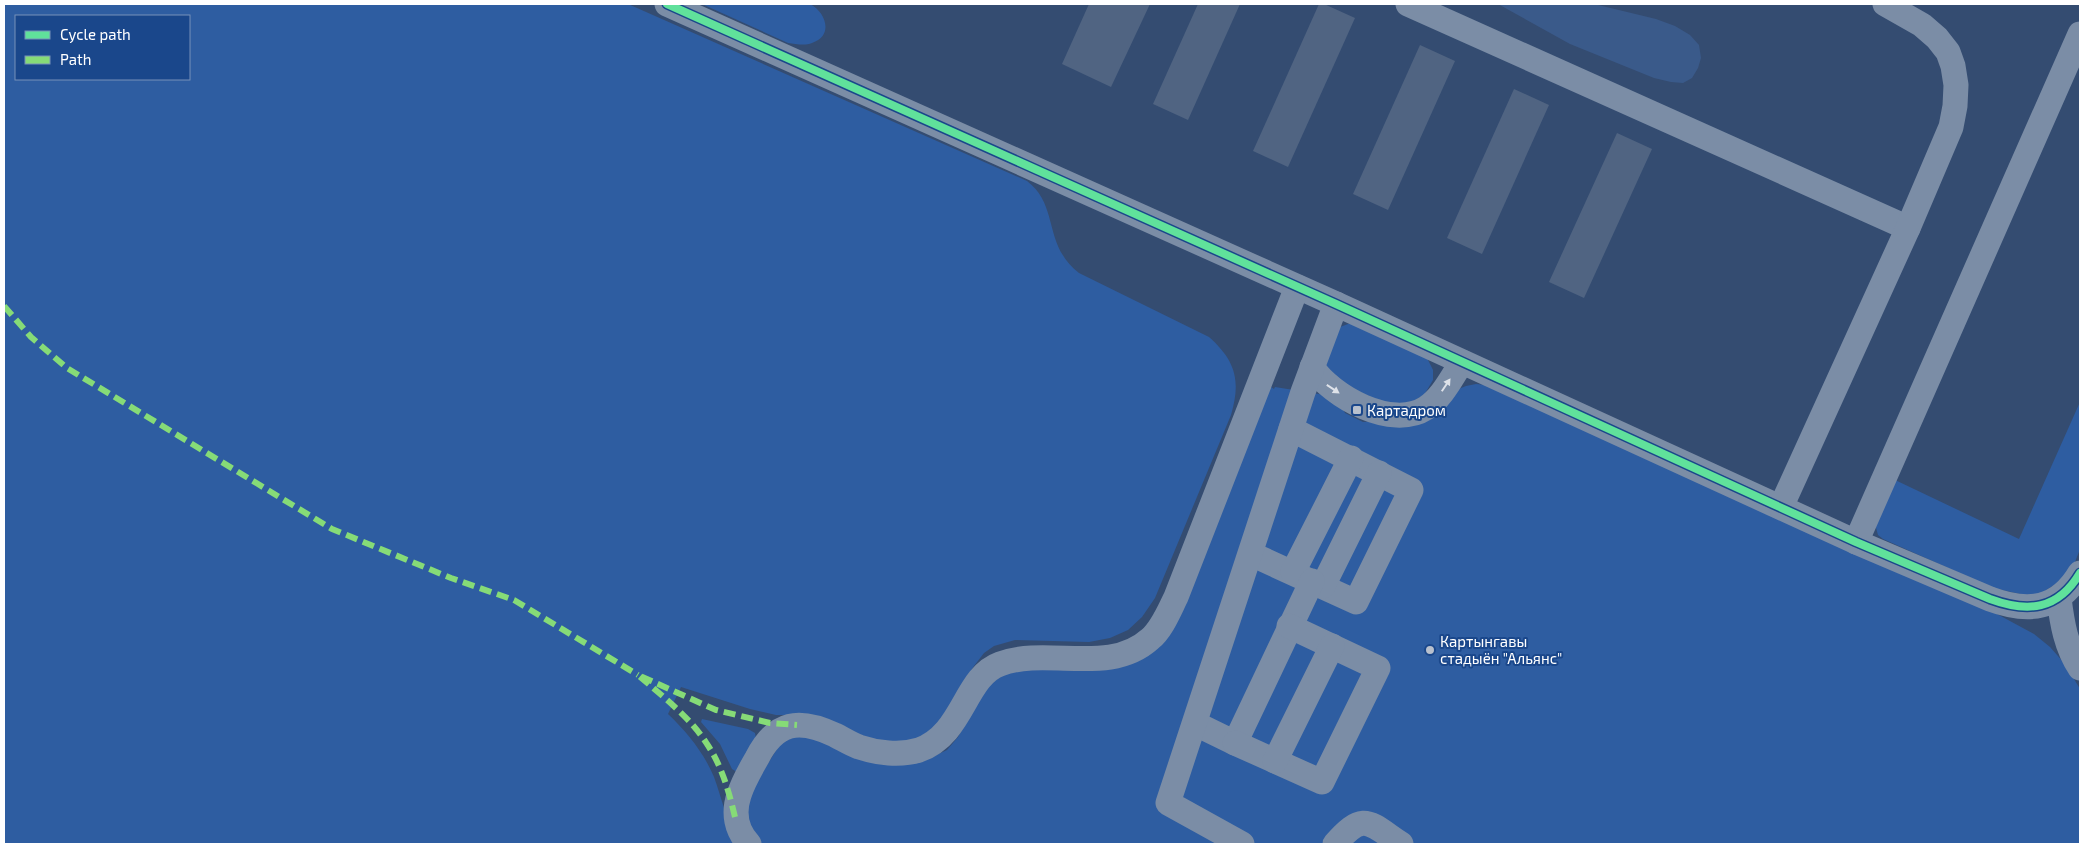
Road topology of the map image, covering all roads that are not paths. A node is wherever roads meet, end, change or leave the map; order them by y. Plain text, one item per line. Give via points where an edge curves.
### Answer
1 (667, 4) edge
2 (1408, 4) edge
3 (1885, 4) edge
4 (2080, 34) edge
5 (1908, 228) junction
6 (1297, 286) junction
7 (1336, 304) junction
8 (1462, 362) junction
9 (1312, 367) junction
10 (1291, 429) junction
11 (1351, 458) junction
12 (1379, 473) junction
13 (1781, 507) junction
14 (1856, 542) junction
15 (1251, 554) junction
16 (2080, 573) edge
17 (1309, 580) junction
18 (2059, 598) junction
19 (1290, 626) junction
20 (1332, 646) junction
21 (2080, 668) edge
22 (1196, 724) junction
23 (1236, 743) junction
24 (1275, 760) junction
25 (749, 844) edge
26 (1242, 844) edge
27 (1335, 844) edge
28 (1400, 844) edge

1 - 6 street
2 - 5 street
3 - 5 street via 1922,25 1937,38 1948,52 1956,85 1951,127
4 - 14 street
5 - 13 street
6 - 7 street
6 - 25 street via 1176,597 1151,639 1132,651 1109,657 1032,657 997,665 975,686 946,734 917,751 899,754 878,752 810,725 780,730 762,747 738,797 736,817
7 - 8 street
7 - 9 street
9 -> 8 street via 1325,383 1345,396 1380,412 1403,416 1427,407 1438,397
8 - 13 street
9 - 10 street
10 - 11 street
10 - 15 street
11 - 12 street
11 - 17 street
12 - 17 street
12 - 17 street via 1411,490 1356,602
13 - 14 street
14 - 18 street via 2006,605 2036,607
15 - 17 street
15 - 22 street
16 - 18 street
17 - 19 street
18 - 21 street via 2068,646
19 - 20 street
19 - 23 street
20 - 24 street
20 - 24 street via 1378,668 1322,782
22 - 23 street
22 - 26 street via 1168,803
23 - 24 street
27 - 28 street via 1353,825 1361,822 1370,824

